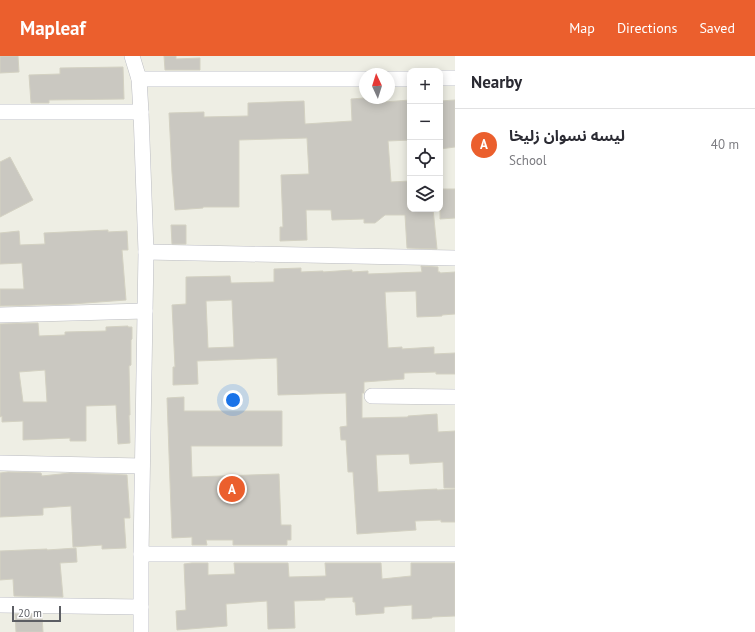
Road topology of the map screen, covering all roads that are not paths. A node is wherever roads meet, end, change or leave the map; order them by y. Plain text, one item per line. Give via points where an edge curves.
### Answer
1 (132, 56) edge
2 (443, 78) edge
3 (455, 78) edge
4 (139, 79) junction
5 (359, 79) edge
6 (395, 79) edge
7 (407, 79) edge
8 (0, 112) edge
9 (141, 112) junction
10 (146, 252) junction
11 (455, 258) edge
12 (145, 311) junction
13 (0, 315) edge
14 (372, 396) dead end
15 (455, 398) edge
16 (0, 463) edge
17 (142, 466) junction
18 (141, 554) junction
19 (455, 554) edge
20 (0, 605) edge
21 (141, 607) junction
22 (141, 632) edge

1 - 4 street
2 - 3 street
4 - 5 street
4 - 9 street
6 - 7 street
8 - 9 street
9 - 10 street
10 - 11 street
10 - 12 street
12 - 13 street
12 - 17 street
14 - 15 street
16 - 17 street
17 - 18 street
18 - 19 street
18 - 21 street
20 - 21 street
21 - 22 street

